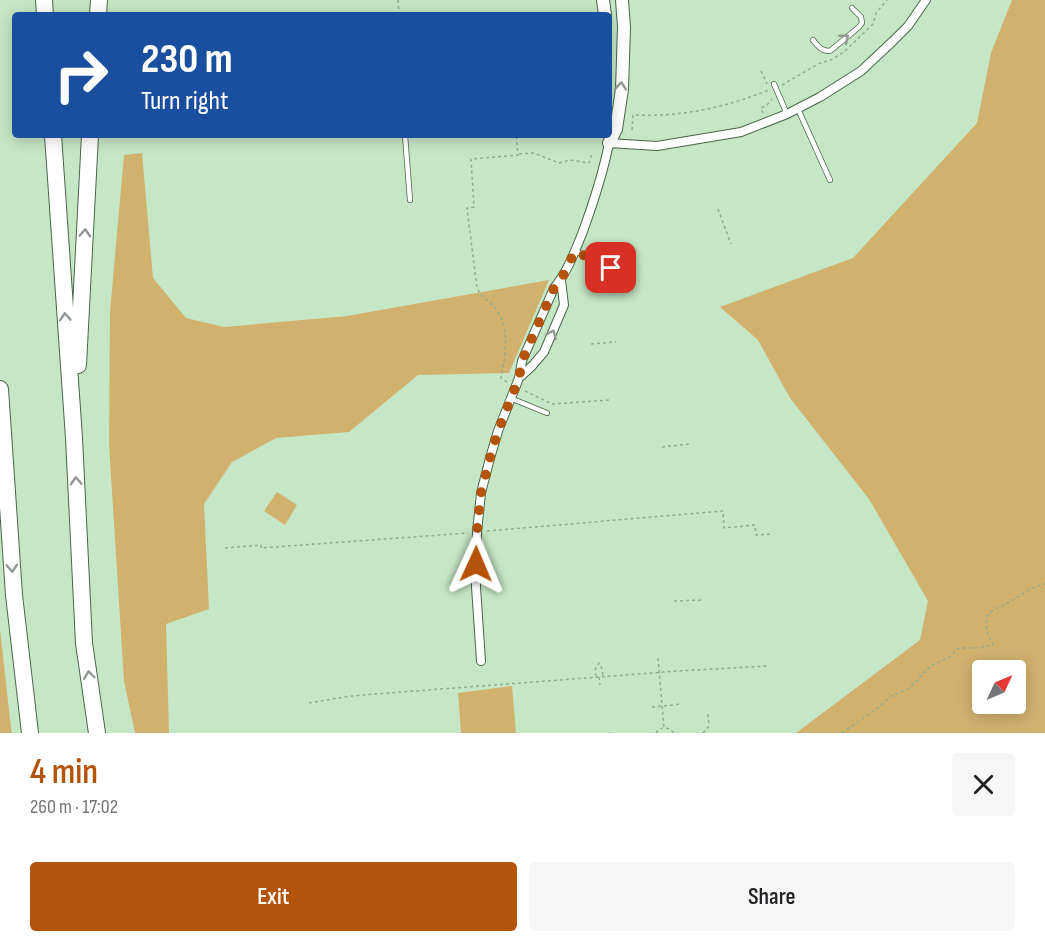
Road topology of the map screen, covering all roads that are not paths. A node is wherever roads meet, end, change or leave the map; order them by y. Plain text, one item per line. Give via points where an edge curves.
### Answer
1 (622, 0) edge
2 (926, 0) edge
3 (852, 8) dead end
4 (813, 40) dead end
5 (773, 87) road end
6 (797, 109) junction
7 (787, 114) junction
8 (612, 134) edge
9 (53, 138) edge
10 (90, 138) edge
11 (405, 138) edge
12 (608, 139) edge
13 (830, 180) dead end
14 (410, 200) dead end
15 (575, 251) junction
16 (611, 268) dead end
17 (561, 280) junction
18 (517, 383) junction
19 (0, 397) edge
20 (510, 398) junction
21 (547, 413) dead end
22 (74, 438) junction
23 (481, 661) dead end
24 (30, 733) edge
25 (97, 733) edge

8 -> 1 street via 622,89
2 - 6 street via 908,26 861,71
4 -> 3 lane via 830,51 852,33 862,23
5 - 7 lane
6 - 7 street
6 - 13 lane
7 - 12 street via 741,132 657,146
22 -> 9 highway
22 -> 10 highway
11 - 14 lane
12 - 15 street via 594,201
15 - 16 lane
15 - 17 street
17 - 18 street via 522,361
18 -> 17 street via 544,352 564,305
18 - 20 street
19 -> 24 highway via 14,595
20 - 21 lane
20 - 23 street via 481,493 476,587
25 -> 22 highway via 84,643

